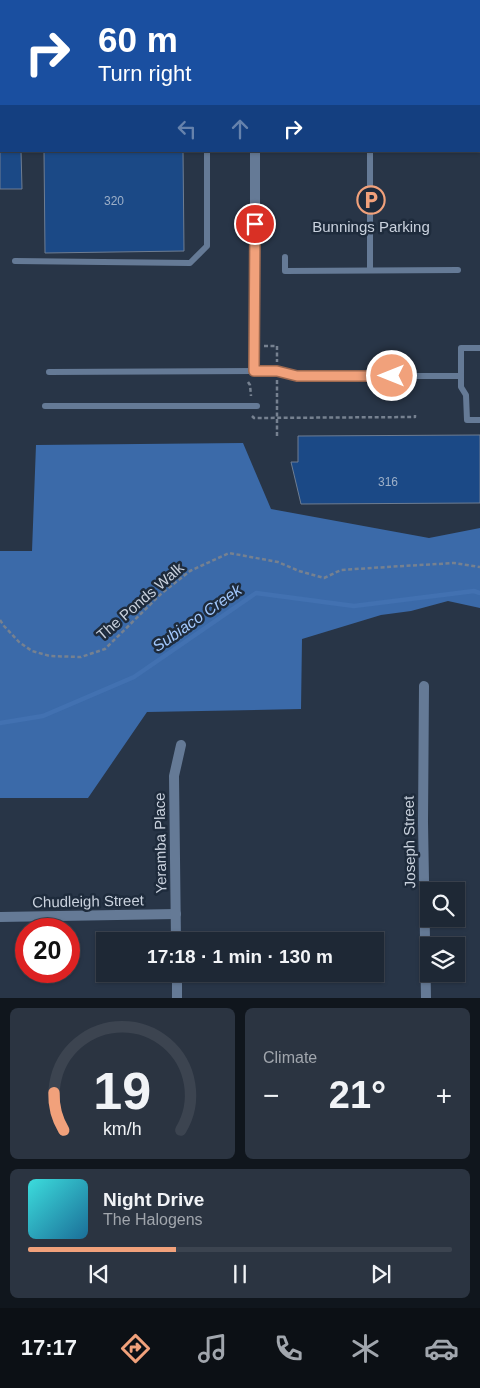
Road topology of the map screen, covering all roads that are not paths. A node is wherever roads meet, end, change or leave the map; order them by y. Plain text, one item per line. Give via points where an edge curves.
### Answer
1 (207, 152) edge
2 (255, 152) edge
3 (370, 152) edge
4 (285, 257) dead end
5 (14, 260) dead end
6 (370, 270) junction
7 (458, 270) dead end
8 (255, 299) joint
9 (480, 348) edge
10 (251, 371) junction
11 (49, 372) dead end
12 (461, 376) junction
13 (46, 406) dead end
14 (254, 406) road end
15 (480, 420) edge
16 (424, 686) dead end
17 (181, 745) dead end
18 (176, 914) junction
19 (0, 917) edge
20 (176, 932) edge
21 (177, 982) edge
22 (177, 998) edge
23 (426, 998) edge

1 - 5 lane via 206,246 190,263
2 - 8 street
3 - 6 lane
4 - 6 lane via 285,271
6 - 7 lane
8 - 10 lane
9 - 12 lane via 461,348
10 - 11 lane
10 - 12 lane via 277,371 297,376
12 - 15 lane via 461,386 466,395 466,420
13 - 14 lane
16 - 23 street, Joseph Street
17 - 18 street, Yeramba Place via 174,776
18 - 19 street, Chudleigh Street
18 - 20 street, Yeramba Place
21 - 22 street

